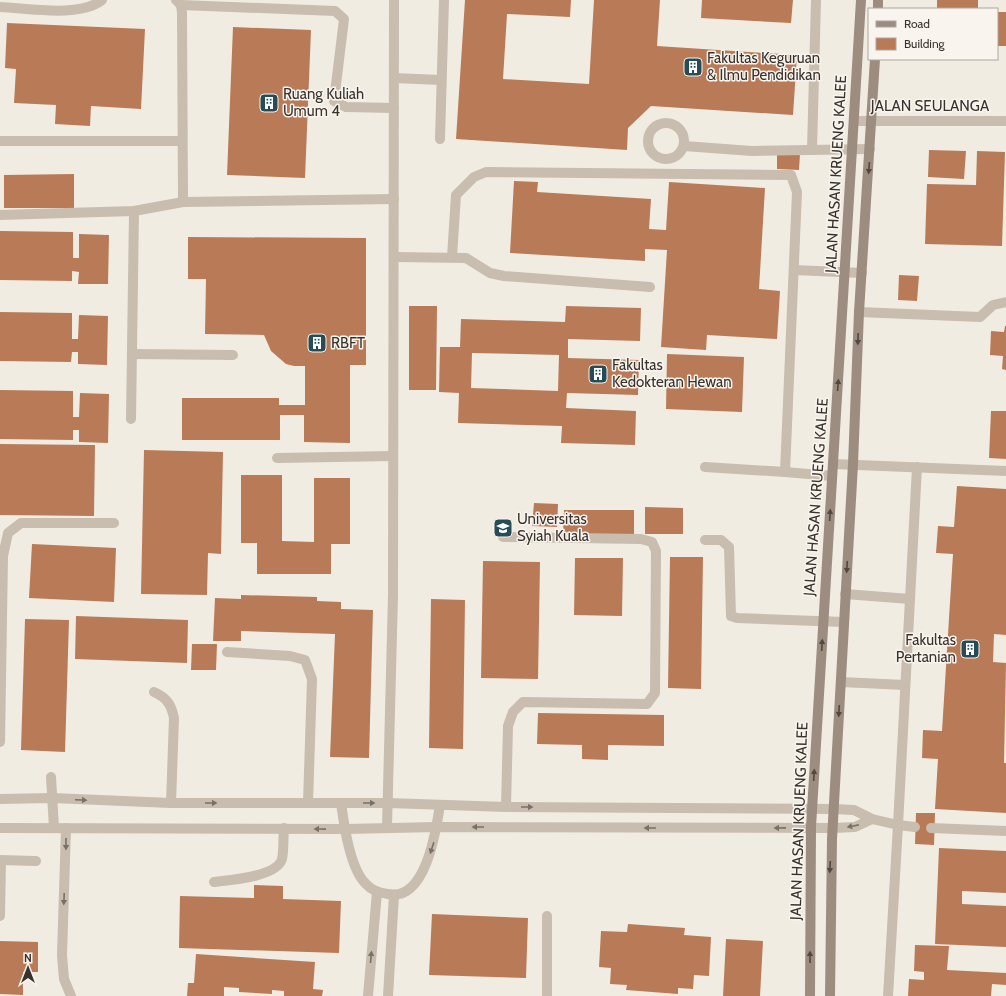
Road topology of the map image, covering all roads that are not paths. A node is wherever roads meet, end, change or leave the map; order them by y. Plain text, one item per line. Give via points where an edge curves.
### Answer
1 (102, 0) edge
2 (394, 0) edge
3 (444, 0) edge
4 (816, 0) edge
5 (861, 0) edge
6 (178, 2) edge
7 (0, 7) edge
8 (874, 60) edge
9 (394, 78) junction
10 (441, 80) junction
11 (394, 108) junction
12 (854, 121) junction
13 (871, 121) junction
14 (1006, 121) edge
15 (440, 139) dead end
16 (0, 141) edge
17 (182, 141) junction
18 (684, 146) dead end
19 (870, 149) junction
20 (812, 150) junction
21 (854, 150) junction
22 (394, 199) junction
23 (183, 202) junction
24 (134, 211) junction
25 (0, 215) edge
26 (394, 257) junction
27 (452, 257) junction
28 (794, 270) junction
29 (846, 272) junction
30 (862, 273) junction
31 (650, 287) dead end
32 (1006, 302) edge
33 (859, 312) junction
34 (133, 354) junction
35 (233, 355) dead end
36 (131, 419) dead end
37 (393, 456) junction
38 (277, 458) dead end
39 (833, 464) junction
40 (853, 464) junction
41 (705, 467) dead end
42 (917, 467) junction
43 (1006, 471) edge
44 (785, 472) junction
45 (832, 476) junction
46 (114, 524) dead end
47 (503, 537) dead end
48 (705, 540) dead end
49 (846, 594) junction
50 (910, 599) junction
51 (824, 620) junction
52 (844, 622) junction
53 (228, 652) dead end
54 (841, 682) junction
55 (905, 685) junction
56 (154, 692) dead end
57 (0, 742) edge
58 (51, 777) dead end
59 (52, 798) junction
60 (0, 799) edge
61 (171, 803) junction
62 (308, 803) junction
63 (341, 803) junction
64 (388, 803) junction
65 (440, 805) junction
66 (506, 807) junction
67 (812, 808) junction
68 (834, 809) junction
69 (872, 819) junction
70 (898, 825) junction
71 (437, 826) junction
72 (915, 827) dead end
73 (0, 828) edge
74 (54, 828) junction
75 (66, 828) junction
76 (284, 828) junction
77 (387, 828) junction
78 (811, 828) junction
79 (833, 828) junction
80 (931, 828) dead end
81 (345, 829) junction
82 (1006, 831) edge
83 (0, 860) edge
84 (36, 861) dead end
85 (214, 882) dead end
86 (377, 892) junction
87 (394, 895) junction
88 (0, 916) edge
89 (547, 916) dead end
90 (71, 996) edge
91 (368, 996) edge
92 (388, 996) edge
93 (547, 996) edge
94 (810, 996) edge
95 (830, 996) edge
96 (888, 996) edge

1 - 7 street via 94,6 70,10
2 - 9 street
3 - 10 street
4 - 20 street
5 - 12 street, JALAN HASAN KRUENG KALEE
6 - 11 street via 335,11 344,19 334,102 346,107
6 - 17 street via 182,13
8 - 13 street, JALAN HASAN KRUENG KALEE
9 - 10 street
9 - 11 street
10 - 15 street
11 - 22 street
12 - 13 street, JALAN SEULANGA
12 - 21 street, JALAN HASAN KRUENG KALEE
13 - 14 street, JALAN SEULANGA
13 - 19 street, JALAN HASAN KRUENG KALEE
16 - 17 street
17 - 23 street
18 - 20 street via 752,151
19 - 21 street
19 -> 30 street, JALAN HASAN KRUENG KALEE
20 - 21 street
21 - 29 street, JALAN HASAN KRUENG KALEE
22 - 23 street
22 - 26 street
23 - 24 street
24 - 25 street
24 - 34 street
26 - 27 street
26 - 37 street
27 - 28 street via 456,195 474,177 486,172 775,174 791,175 797,192
27 - 31 street via 466,258 490,273 504,276
28 - 29 street
28 - 44 street
29 - 30 street
39 -> 29 street, JALAN HASAN KRUENG KALEE
30 - 33 street, JALAN HASAN KRUENG KALEE
32 - 33 street via 993,305 980,317
33 -> 40 street, JALAN HASAN KRUENG KALEE
34 - 35 street
34 - 36 street
37 - 38 street
37 - 64 street via 393,595
39 - 40 street
39 - 45 street, JALAN HASAN KRUENG KALEE
40 - 42 street
40 -> 49 street, JALAN HASAN KRUENG KALEE
41 - 44 street
42 - 43 street
42 - 50 street
44 - 45 street
51 -> 45 street, JALAN HASAN KRUENG KALEE
46 - 57 street via 21,524 8,534 4,556
47 - 66 street via 641,539 652,542 656,551 655,693 652,699 647,704 523,702 513,712 508,726
48 - 51 street via 722,540 729,547 731,616
49 - 50 street
49 - 52 street, JALAN HASAN KRUENG KALEE
50 - 55 street
51 - 52 street
67 -> 51 street, JALAN HASAN KRUENG KALEE
52 - 54 street, JALAN HASAN KRUENG KALEE
53 - 62 street via 290,656 305,660 312,679
54 - 55 street
54 -> 68 street, JALAN HASAN KRUENG KALEE
55 - 70 street
56 - 61 street via 171,704 174,718
58 - 59 street
59 - 60 street
59 -> 61 street
59 - 74 street
61 -> 62 street
62 - 63 street
63 -> 64 street
63 - 81 street
64 - 65 street
64 - 77 street
65 - 66 street
65 - 71 street
66 -> 67 street
67 - 68 street
67 - 78 street, JALAN HASAN KRUENG KALEE
68 - 69 street via 854,810
68 - 79 street, JALAN HASAN KRUENG KALEE
69 - 70 street
69 -> 79 street via 855,828
70 - 72 street
70 - 96 street
71 - 77 street
78 -> 71 street
71 -> 87 street via 433,846 416,882
73 - 74 street
74 - 75 street
75 - 76 street
75 -> 90 street via 62,955 64,979
81 -> 76 street
76 - 85 street via 282,860 277,867 254,876
77 - 81 street
78 - 79 street
94 -> 78 street, JALAN HASAN KRUENG KALEE
79 -> 95 street, JALAN HASAN KRUENG KALEE via 830,874
80 - 82 street
81 - 86 street via 356,866 365,884
83 - 84 street
83 - 88 street
86 - 87 street
91 -> 86 street
87 - 92 street
89 - 93 street

